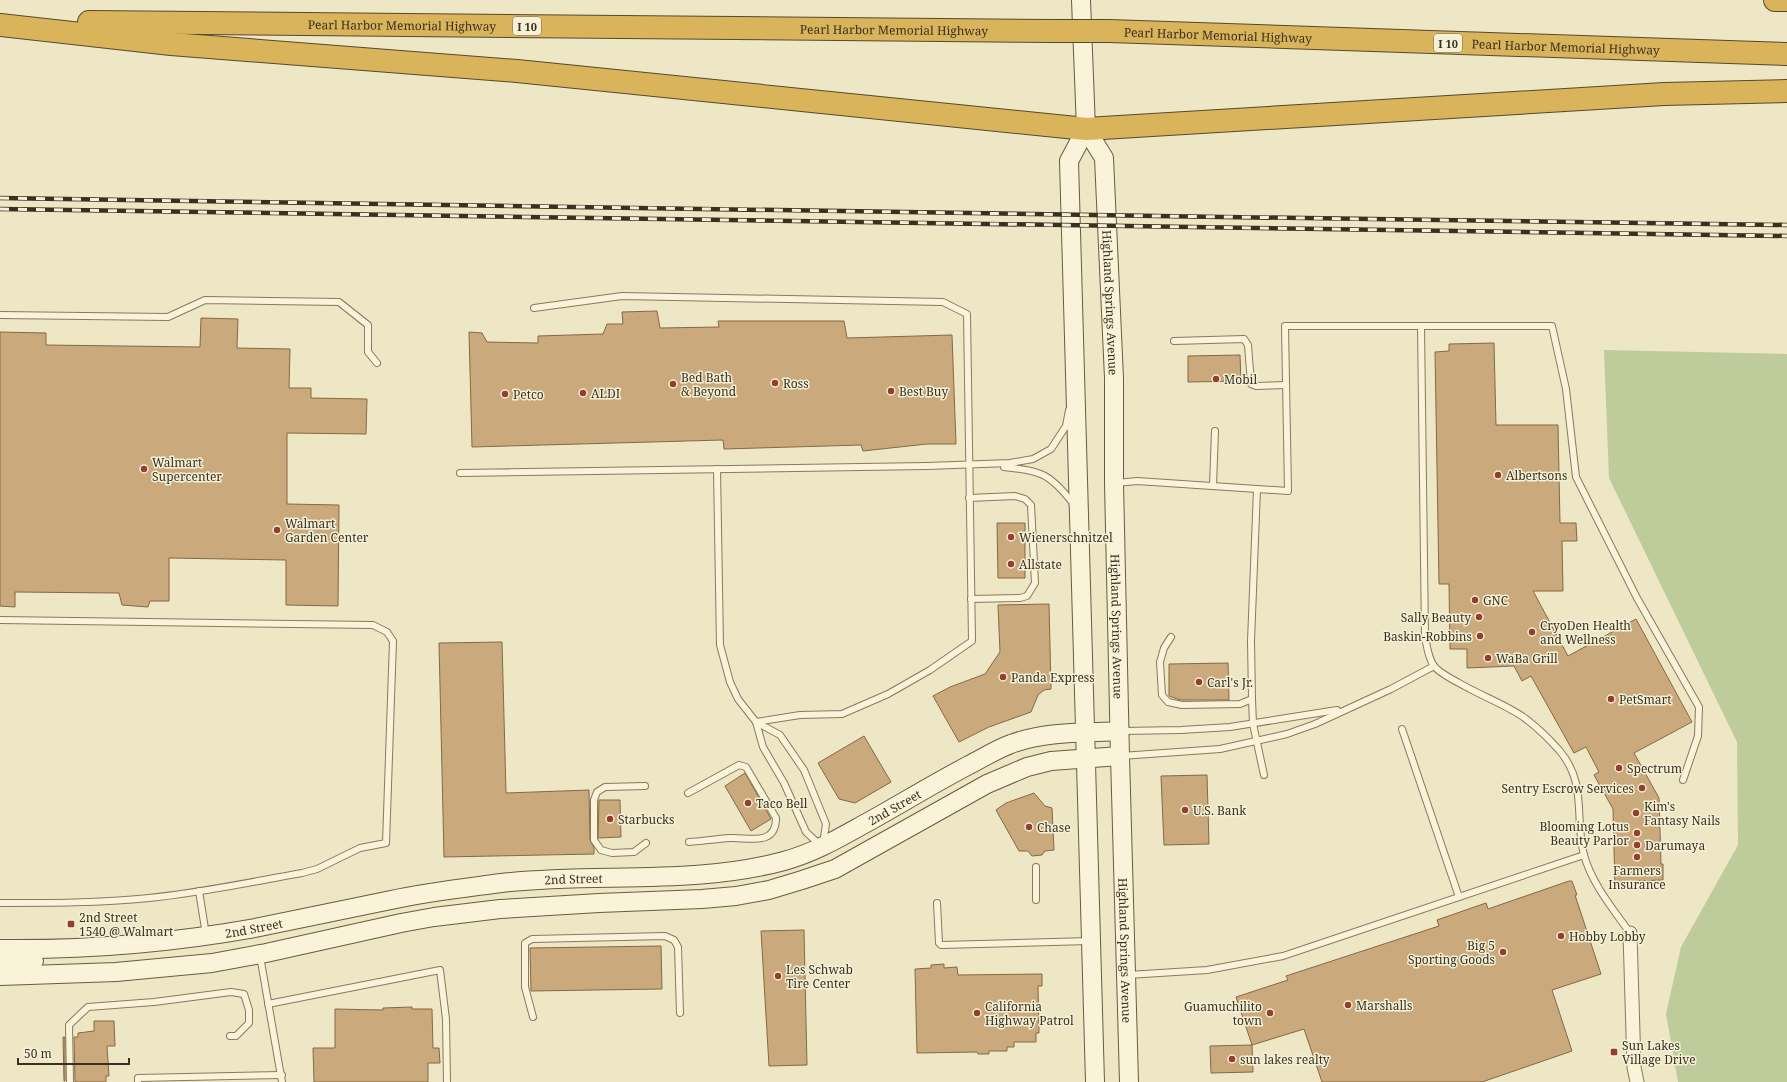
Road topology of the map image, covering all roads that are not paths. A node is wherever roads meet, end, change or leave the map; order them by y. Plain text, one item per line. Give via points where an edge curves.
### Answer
1 (1081, 0) edge
2 (1775, 0) edge
3 (1787, 0) edge
4 (0, 22) edge
5 (0, 25) edge
6 (1787, 54) edge
7 (1787, 91) edge
8 (1086, 129) junction
9 (534, 308) dead end
10 (0, 315) edge
11 (1421, 326) junction
12 (1174, 342) dead end
13 (377, 363) dead end
14 (1075, 383) junction
15 (1286, 385) junction
16 (1215, 431) dead end
17 (970, 465) junction
18 (990, 465) junction
19 (717, 469) junction
20 (460, 473) dead end
21 (1114, 483) junction
22 (1213, 486) junction
23 (1258, 489) junction
24 (969, 498) junction
25 (1079, 541) junction
26 (971, 599) junction
27 (0, 620) edge
28 (1171, 637) dead end
29 (1434, 666) junction
30 (1252, 699) junction
31 (1345, 709) junction
32 (756, 722) junction
33 (1253, 724) junction
34 (1402, 729) dead end
35 (1120, 731) junction
36 (1084, 733) junction
37 (1256, 742) junction
38 (1120, 756) junction
39 (1085, 758) junction
40 (1264, 775) dead end
41 (1683, 780) dead end
42 (645, 786) dead end
43 (688, 793) dead end
44 (689, 842) dead end
45 (646, 843) dead end
46 (822, 848) junction
47 (1584, 855) junction
48 (1036, 867) dead end
49 (624, 877) junction
50 (199, 891) junction
51 (1459, 897) junction
52 (395, 899) junction
53 (1036, 900) dead end
54 (0, 903) edge
55 (937, 903) dead end
56 (500, 909) junction
57 (1630, 933) joint
58 (206, 935) junction
59 (1091, 941) junction
60 (138, 944) junction
61 (0, 949) edge
62 (259, 954) junction
63 (0, 962) edge
64 (1127, 975) junction
65 (0, 976) edge
66 (268, 1004) junction
67 (680, 1013) dead end
68 (533, 1017) dead end
69 (230, 1036) dead end
70 (282, 1075) junction
71 (70, 1082) edge
72 (138, 1082) edge
73 (282, 1082) edge
74 (447, 1082) edge
75 (1095, 1082) edge
76 (1130, 1082) edge
77 (1637, 1082) edge

1 - 8 street, Highland Springs Avenue
2 - 3 highway
4 - 6 highway, Pearl Harbor Memorial Highway / I 10, bridge via 1055,30
5 - 8 highway via 172,44 517,71
7 - 8 highway via 1664,94
8 - 14 street via 1069,161
8 - 21 street, Highland Springs Avenue via 1104,158 1114,378
9 - 17 lane via 622,296 942,302 967,314
10 - 13 lane via 168,317 205,300 339,302 368,325 368,352
11 - 15 lane via 1285,326
11 - 29 lane via 1425,637
11 - 41 lane via 1552,326 1566,389 1576,477 1637,598 1699,707 1698,736
12 - 15 lane via 1244,339 1248,345 1251,384
14 - 18 lane via 1066,426 1051,449 1033,459
14 - 25 street
15 - 23 lane via 1288,491
16 - 22 lane
17 - 18 lane
17 - 19 lane
17 - 24 lane
18 - 25 lane via 1039,472 1057,484 1072,502
19 - 20 lane
19 - 32 lane via 720,645 730,682 738,699
21 - 22 lane via 1137,481
21 - 35 street, Highland Springs Avenue
22 - 23 lane
23 - 30 lane via 1251,641
24 - 26 lane
24 - 26 lane via 1015,496 1025,499 1030,505 1035,583 1027,596 1020,598
25 - 36 street
26 - 32 lane via 972,641 930,670 888,694 842,714 800,715
27 - 50 lane via 373,625 387,632 393,641 386,843 360,848 317,869 302,873
28 - 30 lane via 1160,662 1162,696 1168,702 1182,705 1240,704
29 - 31 lane via 1391,689
29 - 47 lane via 1525,718 1560,752 1576,782
30 - 33 lane
31 - 33 lane
31 - 37 lane via 1308,726
32 - 46 lane via 763,747 784,783 806,832
32 - 46 lane via 780,735 804,770 826,824
33 - 35 lane via 1181,730
33 - 37 lane
34 - 51 lane
35 - 36 street, 2nd Street
35 - 38 street, Highland Springs Avenue
36 - 39 street
36 - 46 street, 2nd Street via 1030,738 1010,744
37 - 38 lane via 1220,749
37 - 40 lane
38 - 39 street, 2nd Street
38 - 64 street, Highland Springs Avenue
39 - 56 street, 2nd Street via 1037,763 1005,776 835,869 769,890 702,899 599,902
39 - 59 street
42 - 45 lane via 604,787 597,792 594,800 594,840 601,850 612,852 634,852
43 - 44 lane via 738,765 746,766 776,818 776,825 770,834 756,840 732,838
46 - 49 street, 2nd Street via 787,860 734,872 700,876
47 - 51 lane
47 - 57 lane via 1600,889
48 - 53 lane
49 - 52 street, 2nd Street via 562,878 501,883
49 - 56 street via 578,888 502,894
50 - 54 lane via 149,898
50 - 58 lane
51 - 64 lane via 1283,956 1207,970
52 - 58 street, 2nd Street
52 - 62 street via 388,914 379,918 273,941
55 - 59 lane via 941,945
56 - 62 street, 2nd Street via 434,917 375,928
57 - 77 street via 1634,1067
58 - 60 street, 2nd Street
59 - 75 street
60 - 61 street, 2nd Street via 46,950
60 - 63 street via 76,960
62 - 65 street, 2nd Street via 212,962 116,972
62 - 66 lane
64 - 76 street, Highland Springs Avenue
66 - 70 lane
66 - 74 lane via 440,970 446,1019
67 - 68 lane via 678,947 674,940 665,936 555,938 532,939 525,943 525,987
69 - 71 lane via 236,1036 249,1024 249,1010 244,994 231,992 88,1007 69,1025
70 - 72 lane via 138,1078
70 - 73 lane

